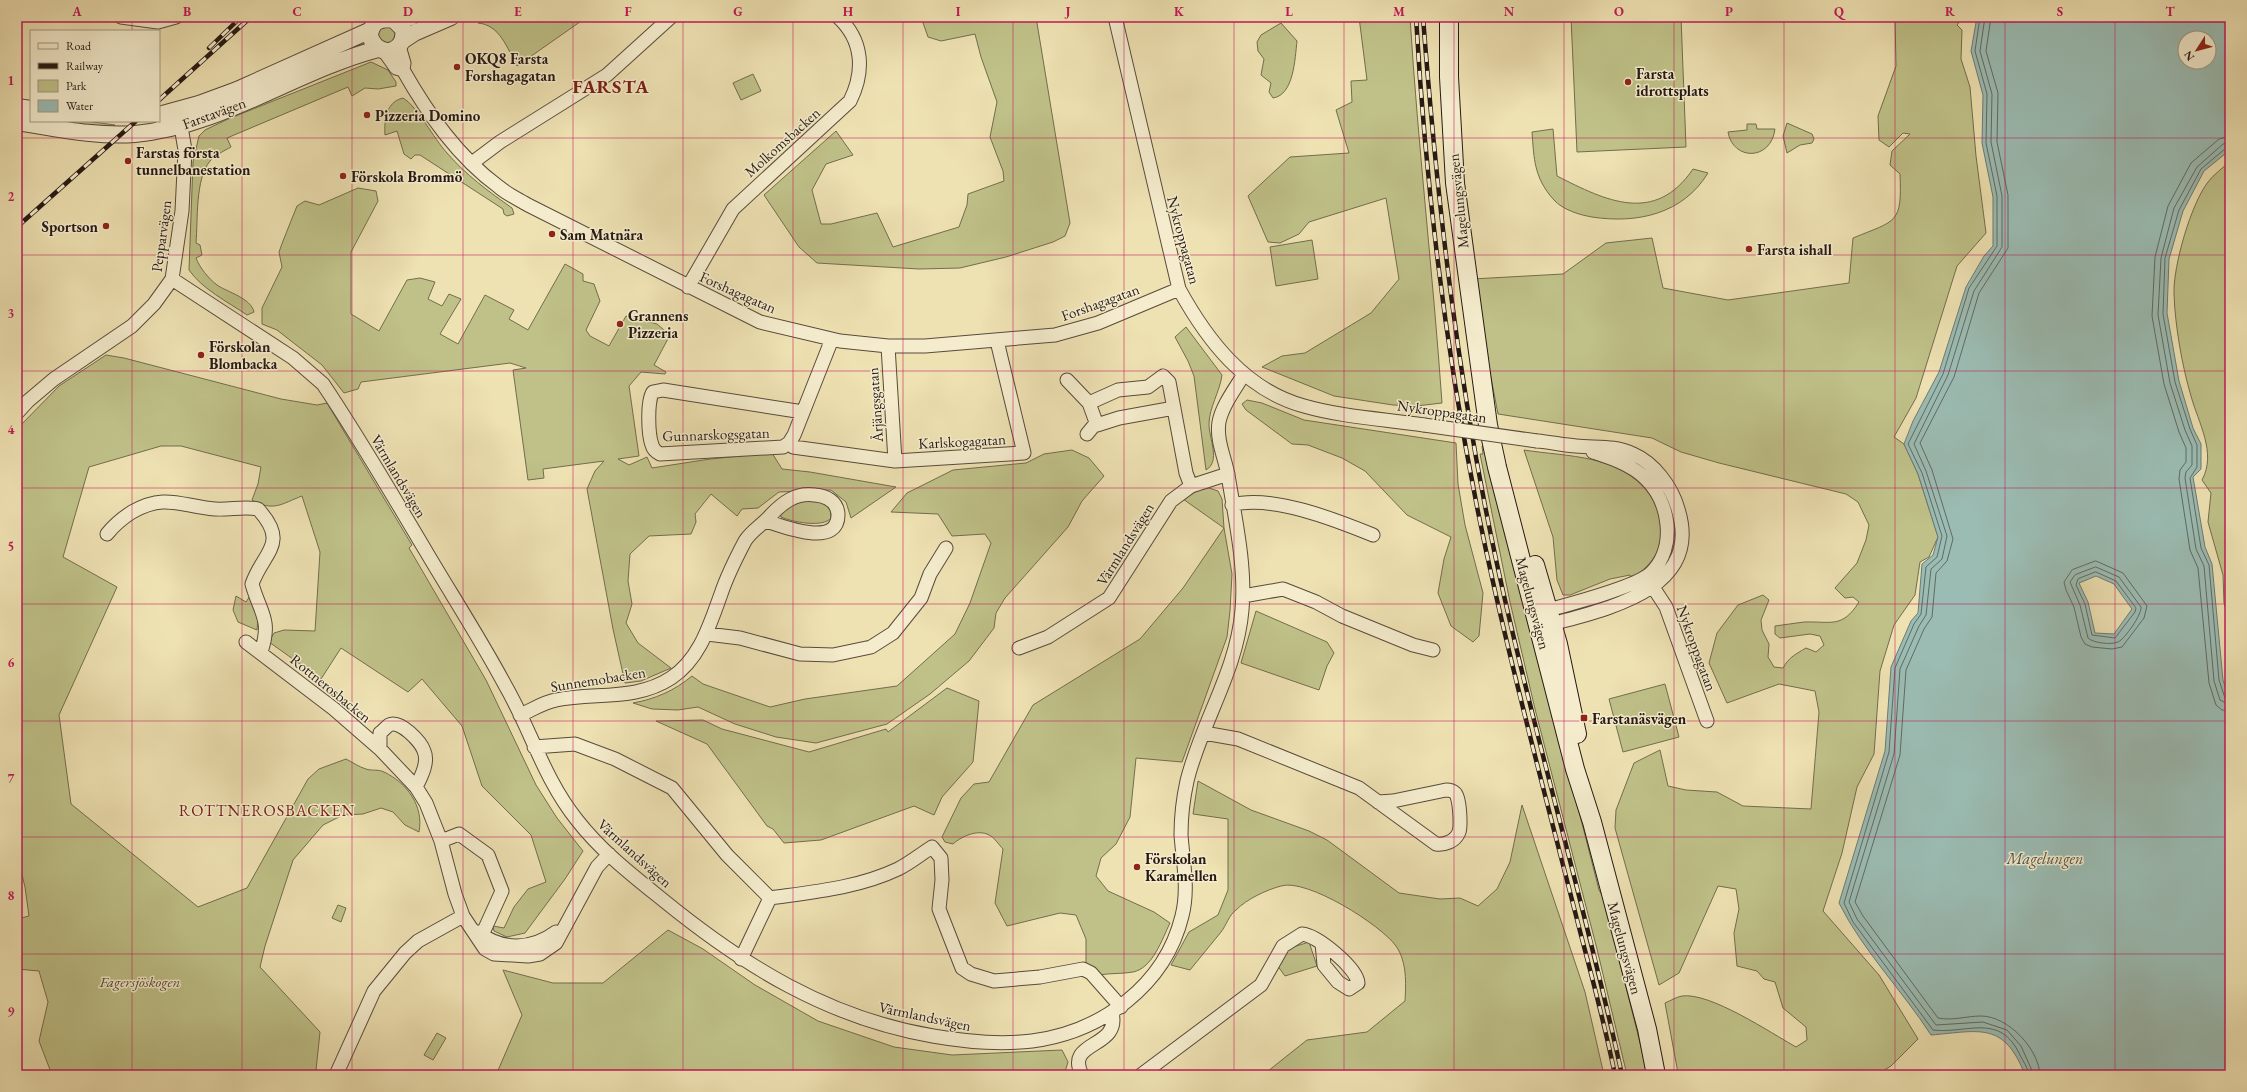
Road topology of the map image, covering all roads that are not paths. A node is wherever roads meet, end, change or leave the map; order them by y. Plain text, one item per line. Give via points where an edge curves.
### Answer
1 (121, 17) edge
2 (176, 17) edge
3 (411, 17) edge
4 (451, 17) edge
5 (671, 17) edge
6 (838, 17) edge
7 (1115, 17) edge
8 (1449, 17) edge
9 (394, 20) junction
10 (371, 30) junction
11 (391, 47) junction
12 (17, 107) edge
13 (30, 109) edge
14 (160, 115) edge
15 (180, 118) junction
16 (17, 122) edge
17 (472, 163) junction
18 (172, 279) junction
19 (688, 287) junction
20 (1179, 290) junction
21 (832, 339) junction
22 (997, 341) junction
23 (888, 346) junction
24 (1244, 374) junction
25 (1067, 380) dead end
26 (1088, 403) junction
27 (1174, 408) junction
28 (803, 412) junction
29 (17, 413) edge
30 (1096, 423) junction
31 (1087, 434) dead end
32 (789, 443) junction
33 (1576, 446) junction
34 (895, 462) junction
35 (1228, 474) junction
36 (1191, 486) junction
37 (1232, 505) junction
38 (766, 521) junction
39 (107, 534) dead end
40 (1373, 535) dead end
41 (946, 548) dead end
42 (1646, 576) junction
43 (1653, 587) junction
44 (1243, 596) junction
45 (1544, 619) junction
46 (707, 634) junction
47 (246, 642) dead end
48 (1019, 648) dead end
49 (1433, 650) dead end
50 (261, 652) junction
51 (520, 715) junction
52 (1707, 722) dead end
53 (1204, 733) junction
54 (534, 748) junction
55 (380, 750) junction
56 (416, 787) junction
57 (1378, 802) junction
58 (442, 841) junction
59 (608, 854) junction
60 (770, 898) junction
61 (463, 916) junction
62 (566, 922) junction
63 (471, 927) junction
64 (482, 935) junction
65 (1322, 943) dead end
66 (740, 959) junction
67 (1116, 1010) junction
68 (336, 1075) edge
69 (1082, 1075) edge
70 (1141, 1075) edge
71 (1656, 1075) edge

1 - 2 street via 158,22
3 - 9 street, Farstavägen
4 - 11 street, Farstavägen via 414,33
5 - 17 street via 607,75 500,142
6 - 19 street, Molkomsbacken via 851,32 860,56 859,80 850,100 733,209
7 - 20 street, Nykroppagatan
8 - 45 main road, Magelungsvägen via 1448,77 1455,183 1488,425 1497,467
9 - 10 street, Farstavägen via 381,19
9 - 11 street via 402,29
10 - 11 street via 372,42
10 - 15 street, Farstavägen
11 - 15 street, Farstavägen via 206,118
11 - 17 street, Forshagagatan via 396,68 403,70 441,129
12 - 13 street
14 - 15 street, Farstavägen
15 - 16 street, Farstavägen via 141,133 116,134
15 - 18 street, Pepparvägen via 185,158 182,211
17 - 19 street, Forshagagatan via 498,187 528,205
18 - 29 street, Pepparvägen via 154,304 132,326 54,379 28,400
18 - 51 street, Värmlandsvägen via 294,358 323,384 507,688
19 - 21 street, Forshagagatan via 760,322
20 - 22 street, Forshagagatan via 1098,323 1055,334
20 - 24 street, Nykroppagatan via 1193,316 1209,337
21 - 23 street, Forshagagatan
21 - 28 street, Gunnarskogsgatan
22 - 23 street, Forshagagatan
22 - 34 street, Karlskogagatan via 1024,453
23 - 34 street, Årjängsgatan
24 - 33 street, Nykroppagatan, bridge via 1267,391 1303,406
24 - 35 street, Värmlandsvägen via 1223,411 1219,424 1219,437
25 - 26 street
26 - 27 street via 1118,390 1148,387 1163,376 1169,382
26 - 30 street
27 - 30 street via 1119,418 1102,425
27 - 36 street via 1186,473
28 - 32 street, Gunnarskogsgatan
28 - 32 street, Gunnarskogsgatan via 663,390 653,392 649,398 652,445 660,454 783,447
30 - 31 street
32 - 34 street, Karlskogagatan via 794,447
33 - 42 street, Nykroppagatan via 1627,465 1645,477 1654,489 1667,521 1668,539 1665,552
33 - 43 street, Nykroppagatan via 1618,448 1632,453 1645,460 1665,482 1677,504 1683,540 1678,560 1668,574
35 - 36 street, Värmlandsvägen
35 - 37 street, Värmlandsvägen
36 - 48 street, Värmlandsvägen via 1171,501 1111,596 1048,636
37 - 40 street via 1240,502 1259,503 1300,510 1330,518
37 - 44 street, Värmlandsvägen
38 - 38 street, Sunnemobacken via 814,534 830,529 836,523 838,514 826,496 812,494 782,503
38 - 46 street, Sunnemobacken via 750,534 745,542 722,592
39 - 50 street via 118,520 140,506 152,502 182,502 203,508 226,510 258,509 266,517 273,543 252,584 266,620 265,640
41 - 46 street via 930,574 921,598 893,633 871,647 833,655 800,654 740,638
42 - 43 street, Nykroppagatan
42 - 45 street, Nykroppagatan
43 - 45 street, Nykroppagatan via 1596,612
43 - 52 street, Nykroppagatan via 1666,607
44 - 49 street via 1283,589 1413,645
44 - 53 street, Värmlandsvägen via 1239,634
45 - 71 main road, Magelungsvägen via 1575,769 1592,822 1647,1029
46 - 51 street, Sunnemobacken via 679,672 650,689 622,695 556,700
47 - 50 street, Rottnerosbacken
50 - 55 street, Rottnerosbacken via 312,690
51 - 54 street, Värmlandsvägen
53 - 57 street via 1238,739 1359,788
53 - 67 street, Värmlandsvägen via 1188,777 1181,815 1185,873 1183,913 1176,935 1160,965 1144,986
54 - 59 street, Värmlandsvägen via 558,794 577,821
54 - 60 street via 575,744 615,759 672,788 726,855
55 - 56 street, Rottnerosbacken
55 - 56 street, Rottnerosbacken via 380,733 390,724 407,729 425,752 424,770
56 - 58 street, Rottnerosbacken via 426,803
57 - 57 street via 1446,790 1454,792 1459,805 1459,832 1447,843 1436,844
58 - 61 street, Rottnerosbacken
58 - 64 street via 459,834 488,855 502,891
59 - 62 street, Rottnerosbacken via 597,867
59 - 66 street, Värmlandsvägen via 667,904
60 - 66 street
60 - 67 street via 868,881 899,869 932,847 941,858 939,909 962,968 971,974 994,981 1040,977 1083,969 1091,973
61 - 63 street, Rottnerosbacken
61 - 68 street via 418,941 374,991
62 - 63 street, Rottnerosbacken via 556,943 540,954 528,956 494,954 485,948
62 - 64 street, Rottnerosbacken via 544,941 523,947 498,944
63 - 64 street, Rottnerosbacken
65 - 70 street via 1314,937 1302,934 1282,946 1261,985
66 - 67 street, Värmlandsvägen via 800,992 852,1016 913,1033 971,1042 991,1044 1042,1039 1092,1023
67 - 69 street via 1112,1030 1105,1038 1086,1048 1081,1055 1079,1064

